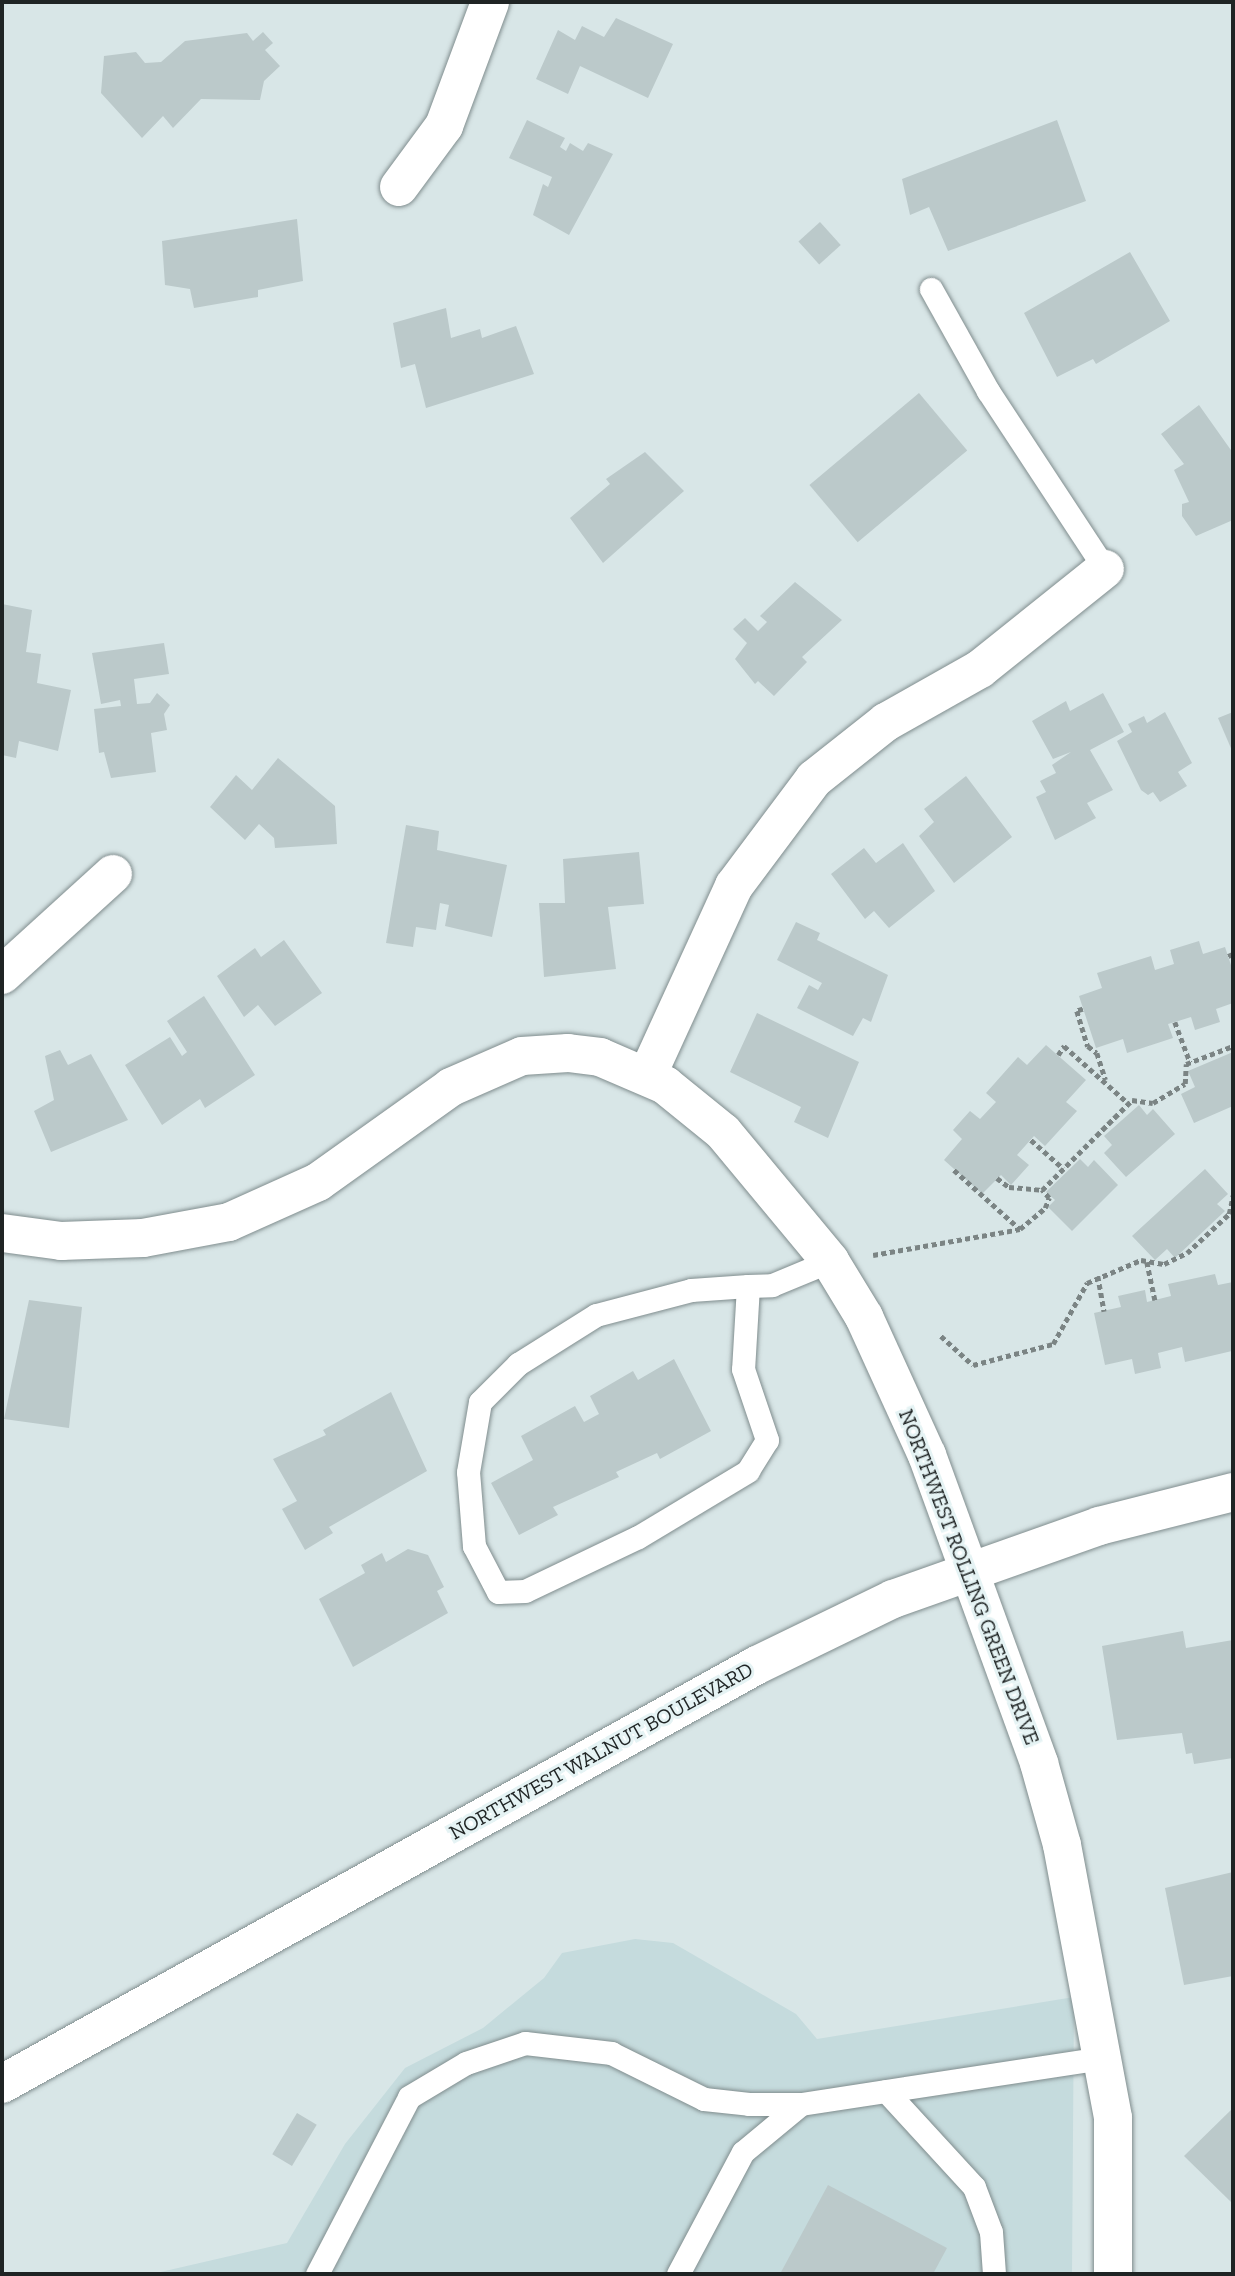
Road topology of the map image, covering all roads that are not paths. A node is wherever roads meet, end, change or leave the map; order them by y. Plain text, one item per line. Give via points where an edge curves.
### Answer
1 (490, 2) edge
2 (399, 187) dead end
3 (931, 289) dead end
4 (1105, 569) joint
5 (113, 874) dead end
6 (2, 975) edge
7 (647, 1076) junction
8 (2, 1233) edge
9 (830, 1261) junction
10 (748, 1286) junction
11 (1233, 1492) edge
12 (966, 1571) junction
13 (1102, 2058) junction
14 (2, 2084) edge
15 (886, 2091) junction
16 (801, 2104) junction
17 (317, 2274) edge
18 (678, 2274) edge
19 (994, 2274) edge
20 (1113, 2274) edge

1 - 2 street via 444,126
3 - 4 lane via 988,391
4 - 7 street via 990,661 886,722 814,779 734,886
5 - 6 street via 86,893
7 - 8 street, NORTHWEST ROLLING GREEN DRIVE via 600,1057 568,1052 522,1056 451,1087 318,1182 229,1222 143,1238 61,1241
7 - 9 street, NORTHWEST ROLLING GREEN DRIVE via 695,1106 723,1132
9 - 10 lane via 772,1285
9 - 12 street, NORTHWEST ROLLING GREEN DRIVE via 864,1317 927,1455
10 - 10 lane via 691,1290 596,1315 518,1364 481,1402 468,1472 474,1546 498,1592 525,1591 638,1536 748,1471 766,1440 743,1369
11 - 12 street, NORTHWEST WALNUT BOULEVARD via 1099,1526
12 - 13 street, NORTHWEST ROLLING GREEN DRIVE via 1038,1763 1062,1845
12 - 14 street, NORTHWEST WALNUT BOULEVARD via 893,1599 757,1665
13 - 15 lane
13 - 20 street, NORTHWEST ROLLING GREEN DRIVE via 1113,2118
15 - 16 lane
15 - 19 lane via 974,2187 991,2232
16 - 17 lane via 704,2099 611,2053 525,2043 466,2063 410,2097
16 - 18 lane via 743,2152

